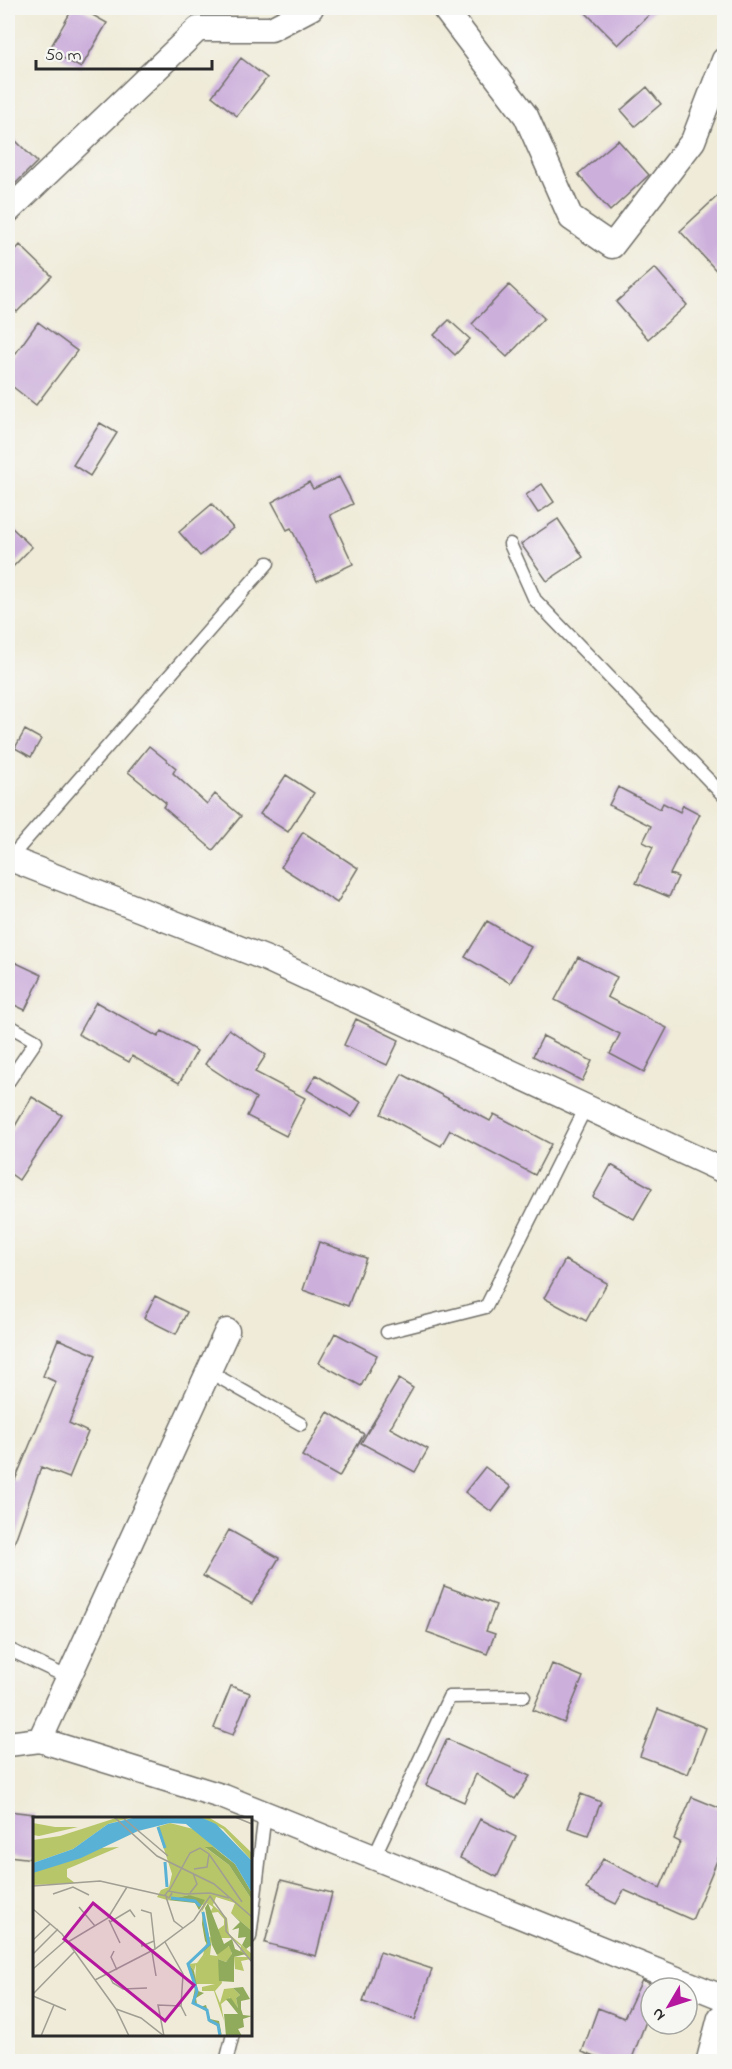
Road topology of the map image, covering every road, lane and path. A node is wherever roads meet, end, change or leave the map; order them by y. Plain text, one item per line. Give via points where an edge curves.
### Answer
1 (311, 8) edge
2 (444, 8) edge
3 (724, 60) edge
4 (8, 211) edge
5 (510, 544) dead end
6 (268, 563) dead end
7 (724, 796) edge
8 (9, 858) edge
9 (8, 1025) edge
10 (8, 1082) edge
11 (586, 1107) junction
12 (724, 1171) edge
13 (226, 1331) dead end
14 (387, 1332) dead end
15 (208, 1371) junction
16 (301, 1424) dead end
17 (8, 1649) edge
18 (69, 1677) junction
19 (524, 1696) dead end
20 (40, 1740) junction
21 (8, 1744) edge
22 (265, 1813) junction
23 (374, 1857) junction
24 (252, 1920) edge
25 (724, 1998) edge
26 (232, 2036) edge
27 (226, 2061) edge

1 - 4 street via 271,29 198,29
2 - 3 street via 526,116 571,218 612,246 693,141
5 - 7 lane via 535,600
6 - 8 lane
8 - 11 street via 267,959
9 - 10 lane via 36,1041
11 - 12 street
11 - 14 lane via 486,1307
13 - 15 street
15 - 16 lane
15 - 18 street
17 - 18 lane
18 - 20 street
19 - 23 lane via 449,1697
20 - 21 street
20 - 22 street
22 - 23 street
22 - 24 lane
23 - 25 street
26 - 27 lane

